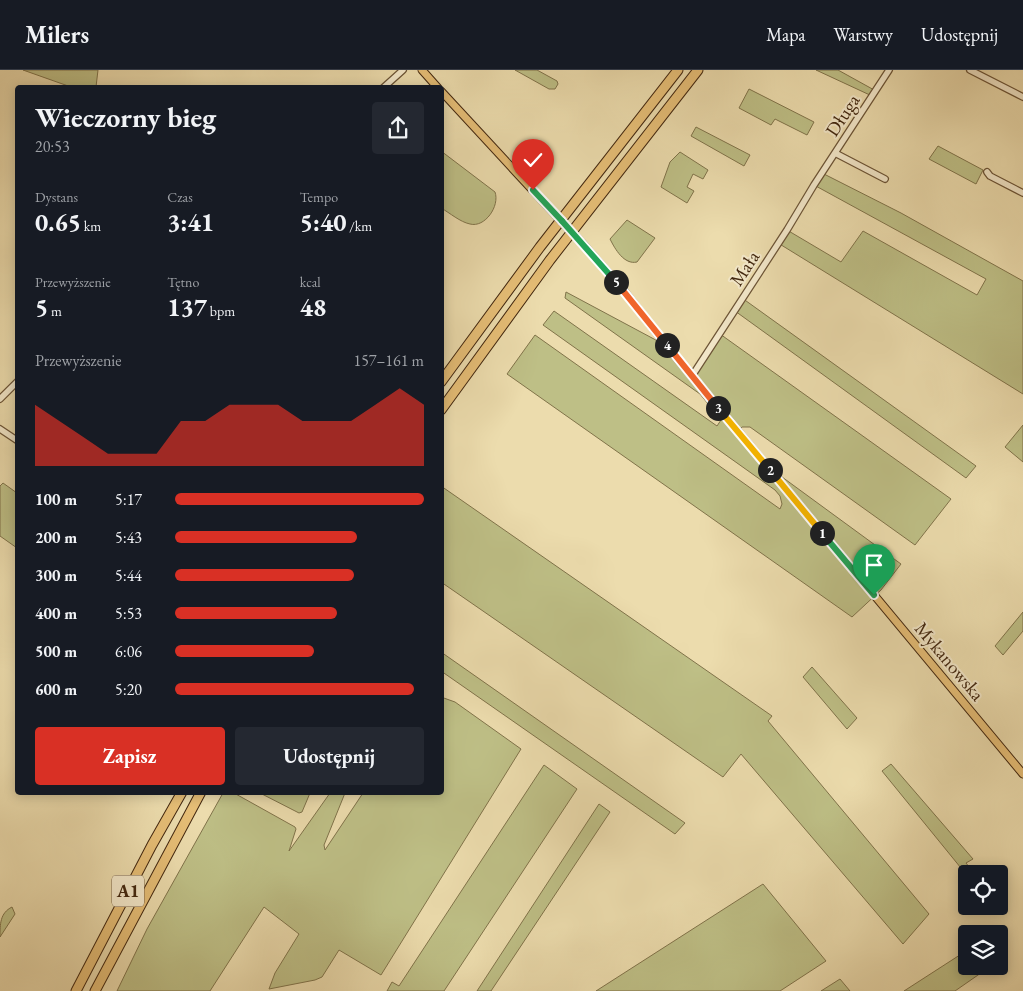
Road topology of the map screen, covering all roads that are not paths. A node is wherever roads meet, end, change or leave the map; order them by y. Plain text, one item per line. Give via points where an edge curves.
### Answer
1 (403, 70) edge
2 (422, 70) edge
3 (678, 70) edge
4 (698, 70) edge
5 (889, 70) edge
6 (970, 70) edge
7 (386, 85) edge
8 (435, 85) edge
9 (444, 94) edge
10 (1023, 97) edge
11 (834, 153) junction
12 (986, 172) dead end
13 (820, 176) joint
14 (885, 180) dead end
15 (1023, 193) edge
16 (692, 376) junction
17 (444, 378) edge
18 (15, 385) edge
19 (0, 398) edge
20 (444, 406) edge
21 (0, 429) edge
22 (15, 439) edge
23 (1023, 774) edge
24 (180, 795) edge
25 (199, 795) edge
26 (76, 991) edge
27 (95, 991) edge

1 - 7 street
2 - 8 main road
3 - 17 highway via 540,247
4 - 20 highway via 550,260
5 - 11 street, Długa
6 - 10 street
9 - 16 main road, Mykanowska, bridge via 582,243
11 - 13 street, Długa
11 - 14 street
12 - 15 street
13 - 16 street, Mała
16 - 23 main road, Mykanowska
18 - 19 street
21 - 22 street
24 - 26 highway, A1
25 - 27 highway, A1

